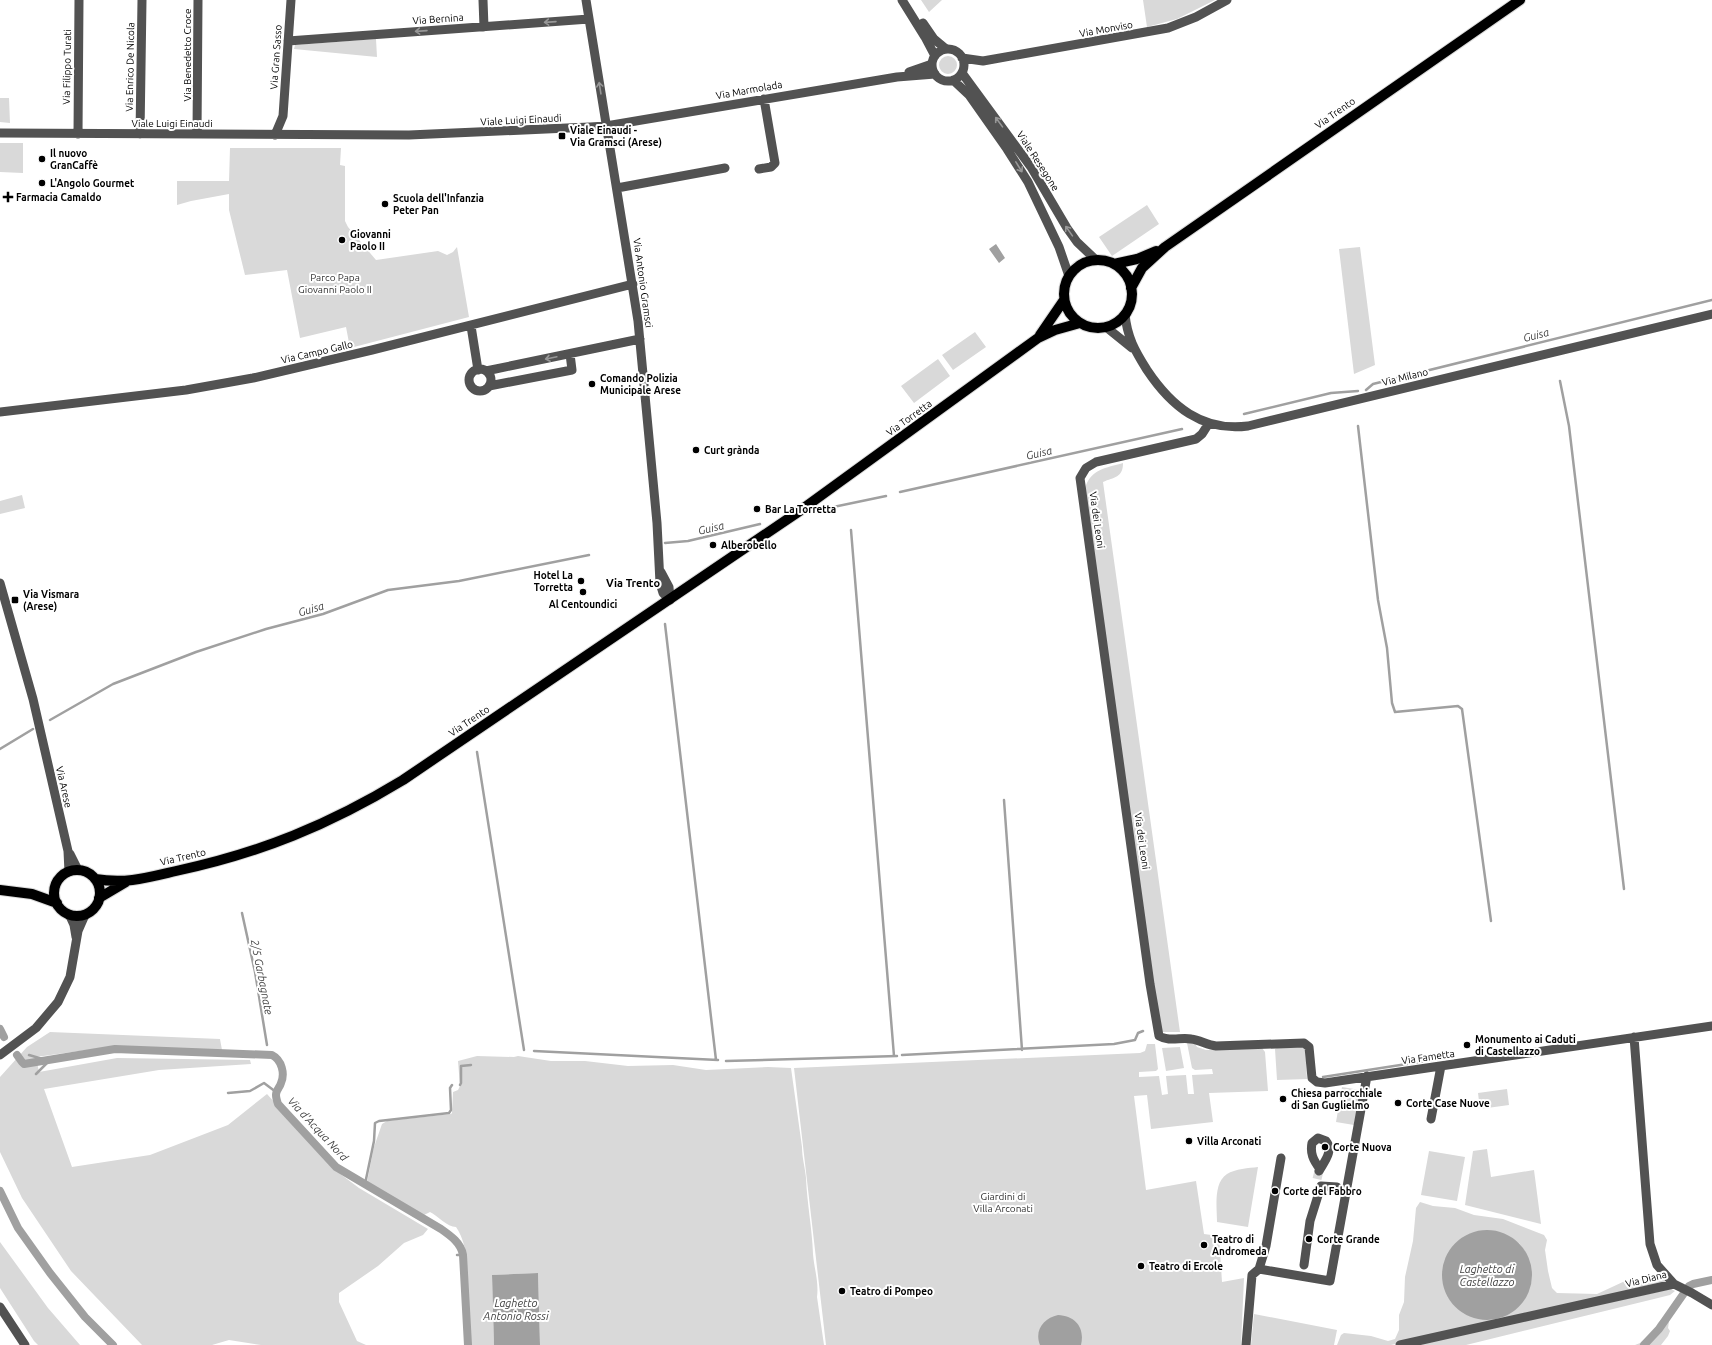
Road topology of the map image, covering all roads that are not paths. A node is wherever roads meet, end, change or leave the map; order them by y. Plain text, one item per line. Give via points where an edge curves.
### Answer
1 (79, 0) edge
2 (142, 0) edge
3 (198, 0) edge
4 (291, 0) edge
5 (483, 0) edge
6 (586, 0) edge
7 (902, 0) edge
8 (909, 0) edge
9 (1227, 0) edge
10 (1520, 0) edge
11 (589, 20) junction
12 (484, 27) junction
13 (288, 41) junction
14 (946, 49) junction
15 (962, 58) junction
16 (933, 60) junction
17 (983, 61) junction
18 (963, 72) junction
19 (935, 74) junction
20 (897, 77) junction
21 (953, 80) junction
22 (764, 99) junction
23 (282, 116) junction
24 (606, 126) junction
25 (0, 133) edge
26 (78, 134) junction
27 (140, 134) junction
28 (197, 134) junction
29 (275, 135) junction
30 (288, 135) junction
31 (725, 168) dead end
32 (759, 169) dead end
33 (617, 188) junction
34 (1149, 258) junction
35 (1096, 260) junction
36 (1114, 264) junction
37 (1068, 276) junction
38 (633, 284) junction
39 (1131, 288) junction
40 (1064, 300) junction
41 (1125, 314) junction
42 (1712, 314) edge
43 (1080, 323) junction
44 (471, 326) junction
45 (1106, 327) junction
46 (1038, 338) junction
47 (640, 339) junction
48 (1133, 348) junction
49 (570, 354) junction
50 (482, 371) junction
51 (489, 386) junction
52 (0, 412) edge
53 (1209, 423) junction
54 (793, 515) joint
55 (0, 583) edge
56 (670, 600) junction
57 (74, 871) junction
58 (95, 879) junction
59 (128, 882) junction
60 (56, 886) junction
61 (0, 890) edge
62 (32, 894) junction
63 (100, 898) junction
64 (57, 903) junction
65 (69, 914) junction
66 (85, 915) junction
67 (76, 940) junction
68 (1712, 1026) edge
69 (1634, 1037) junction
70 (0, 1055) edge
71 (1441, 1066) junction
72 (1368, 1076) junction
73 (1314, 1081) joint
74 (1431, 1119) dead end
75 (1281, 1158) dead end
76 (1343, 1187) junction
77 (1260, 1269) junction
78 (1303, 1272) junction
79 (1674, 1284) junction
80 (1712, 1305) edge
81 (0, 1307) edge
82 (25, 1345) edge
83 (1246, 1345) edge
84 (1400, 1345) edge

1 - 26 street, Via Filippo Turati
2 - 27 street, Via Enrico De Nicola
3 - 28 street, Via Benedetto Croce
4 - 13 street, Via Gran Sasso
5 - 12 street
6 - 11 street, Via Antonio Gramsci
7 - 16 street via 925,37
8 - 14 street via 934,39
9 - 17 street, Via Monviso via 1190,20 1168,28
10 - 34 main road, Via Trento
11 -> 12 street, Via Bernina
24 -> 11 street, Via Antonio Gramsci
12 -> 13 street, Via Bernina
13 - 23 street, Via Gran Sasso
14 - 15 street via 957,52
14 - 16 street
15 - 17 street, Via Monviso
15 - 18 street
16 - 19 street
16 - 20 street, Via Marmolada
17 - 18 street, Via Monviso
18 - 21 street
35 -> 18 street, Viale Resegone via 1067,228 1031,167
19 - 20 street, Via Marmolada
19 - 21 street via 942,80
20 - 22 street, Via Marmolada
21 -> 37 street, Viale Resegone via 969,95 1028,182 1059,247
22 - 24 street, Via Marmolada
22 - 32 street via 775,163 771,167
23 - 29 street, Via Gran Sasso
23 - 30 street, Via Gran Sasso
24 - 30 street, Viale Luigi Einaudi via 438,135
24 - 33 street, Via Antonio Gramsci
25 - 26 street, Viale Luigi Einaudi
26 - 27 street, Viale Luigi Einaudi
27 - 28 street, Viale Luigi Einaudi
28 - 29 street, Viale Luigi Einaudi
29 - 30 street, Viale Luigi Einaudi
31 - 33 street
33 - 38 street, Via Antonio Gramsci
34 - 36 main road
34 - 39 main road
35 - 36 main road
35 - 37 main road via 1080,264
36 - 39 main road via 1126,274
37 - 40 main road
38 - 44 street, Via Campo Gallo
38 - 47 street, Via Antonio Gramsci
39 - 41 main road via 1131,301
40 - 43 main road via 1070,313
40 - 46 main road, Via Torretta
41 - 45 main road
41 - 48 street
42 - 53 street, Via Milano via 1248,426 1231,427
43 - 45 main road via 1092,327
43 - 46 main road, Via Torretta
44 - 50 street
44 - 52 street, Via Campo Gallo via 221,384
45 - 48 street
46 - 54 main road, Via Torretta
47 - 49 street
47 - 56 street, Via Antonio Gramsci via 661,572 669,587
48 - 53 street, Via Milano via 1169,399
49 -> 50 street
49 - 51 street via 572,370
50 - 51 street via 490,376
50 - 51 street via 470,376 472,386 475,390 481,391
53 - 73 street, Via dei Leoni via 1196,439 1096,462 1083,470 1080,478 1158,1034 1165,1039 1193,1039 1212,1046 1304,1043 1309,1047 1311,1075
54 - 56 main road, Via Trento
55 - 57 street, Via Arese via 33,699
56 - 59 main road, Via Trento via 403,780 363,804 322,825 264,848
57 - 58 main road, Via Trento via 88,873
57 - 60 main road via 63,875
58 - 59 main road, Via Trento
58 - 63 main road
59 - 63 main road, Via Trento
60 - 62 main road
60 - 64 main road via 54,893
61 - 62 main road
62 - 64 main road
63 - 66 main road, Via Trento via 96,906
64 - 65 main road, Via Trento
65 - 66 main road
65 - 67 street, Via Trento
66 - 67 street, Via Trento
67 - 70 street, Via Trento via 70,977 58,1002 36,1028
68 - 69 street, Via Fametta
69 - 71 street, Via Fametta
69 - 79 street, Via Diana via 1650,1244 1657,1265
71 - 72 street, Via Fametta
71 - 74 street
72 - 73 street, Via Fametta via 1325,1083
72 - 76 street
75 - 77 street
76 - 78 street via 1330,1281
76 - 78 street via 1319,1176
77 - 78 street
77 - 83 street via 1252,1275
79 - 80 street
79 - 84 street, Via Diana
81 - 82 street

